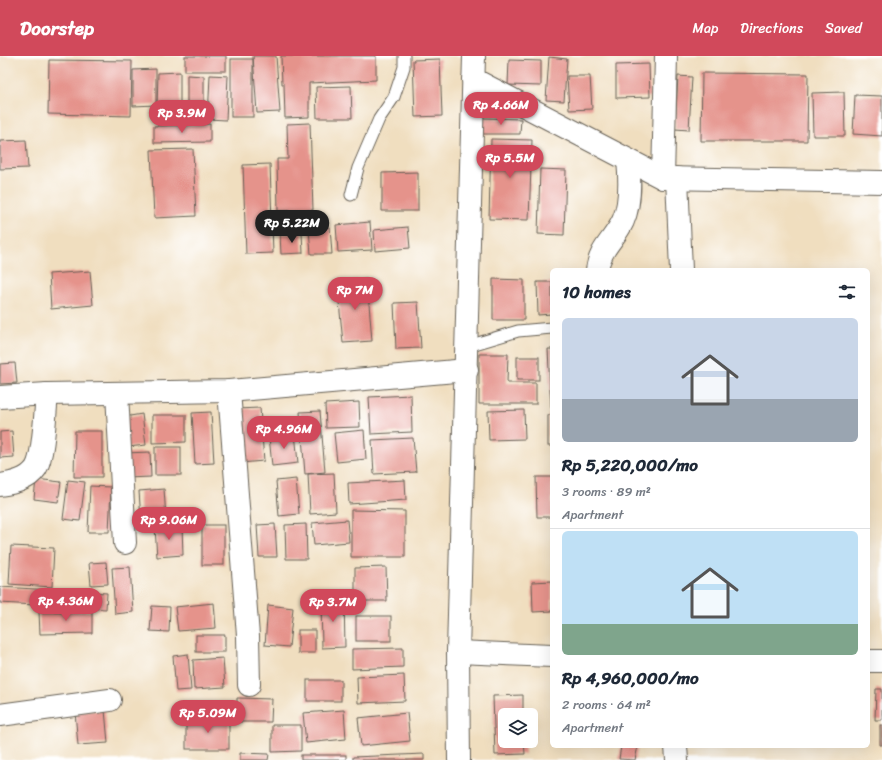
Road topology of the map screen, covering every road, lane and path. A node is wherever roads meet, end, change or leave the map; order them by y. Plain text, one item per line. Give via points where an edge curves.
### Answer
1 (404, 56) edge
2 (474, 56) edge
3 (666, 56) edge
4 (473, 79) junction
5 (628, 160) junction
6 (670, 178) junction
7 (882, 182) edge
8 (351, 195) dead end
9 (597, 268) edge
10 (680, 268) edge
11 (550, 328) edge
12 (468, 346) junction
13 (467, 370) junction
14 (229, 391) junction
15 (117, 393) junction
16 (47, 394) junction
17 (0, 397) edge
18 (0, 485) edge
19 (125, 543) dead end
20 (458, 652) junction
21 (550, 656) edge
22 (870, 661) edge
23 (882, 661) edge
24 (249, 685) dead end
25 (110, 700) dead end
26 (0, 715) edge
27 (676, 748) edge
28 (459, 760) edge
29 (677, 760) edge

1 - 8 lane via 404,67 394,97 379,119 358,168
2 - 4 street
3 - 6 street
4 - 5 street
4 - 12 street
5 - 6 street
5 - 9 street via 630,179 623,221 600,256
6 - 7 street
6 - 10 street
11 - 12 lane via 518,331
12 - 13 street
13 - 14 street
13 - 20 street
14 - 15 street
14 - 24 street via 248,636
15 - 16 street
15 - 19 street
16 - 17 street
16 - 18 street via 41,450 36,468 18,481
20 - 21 street
20 - 28 street
22 - 23 street
25 - 26 street
27 - 29 street

